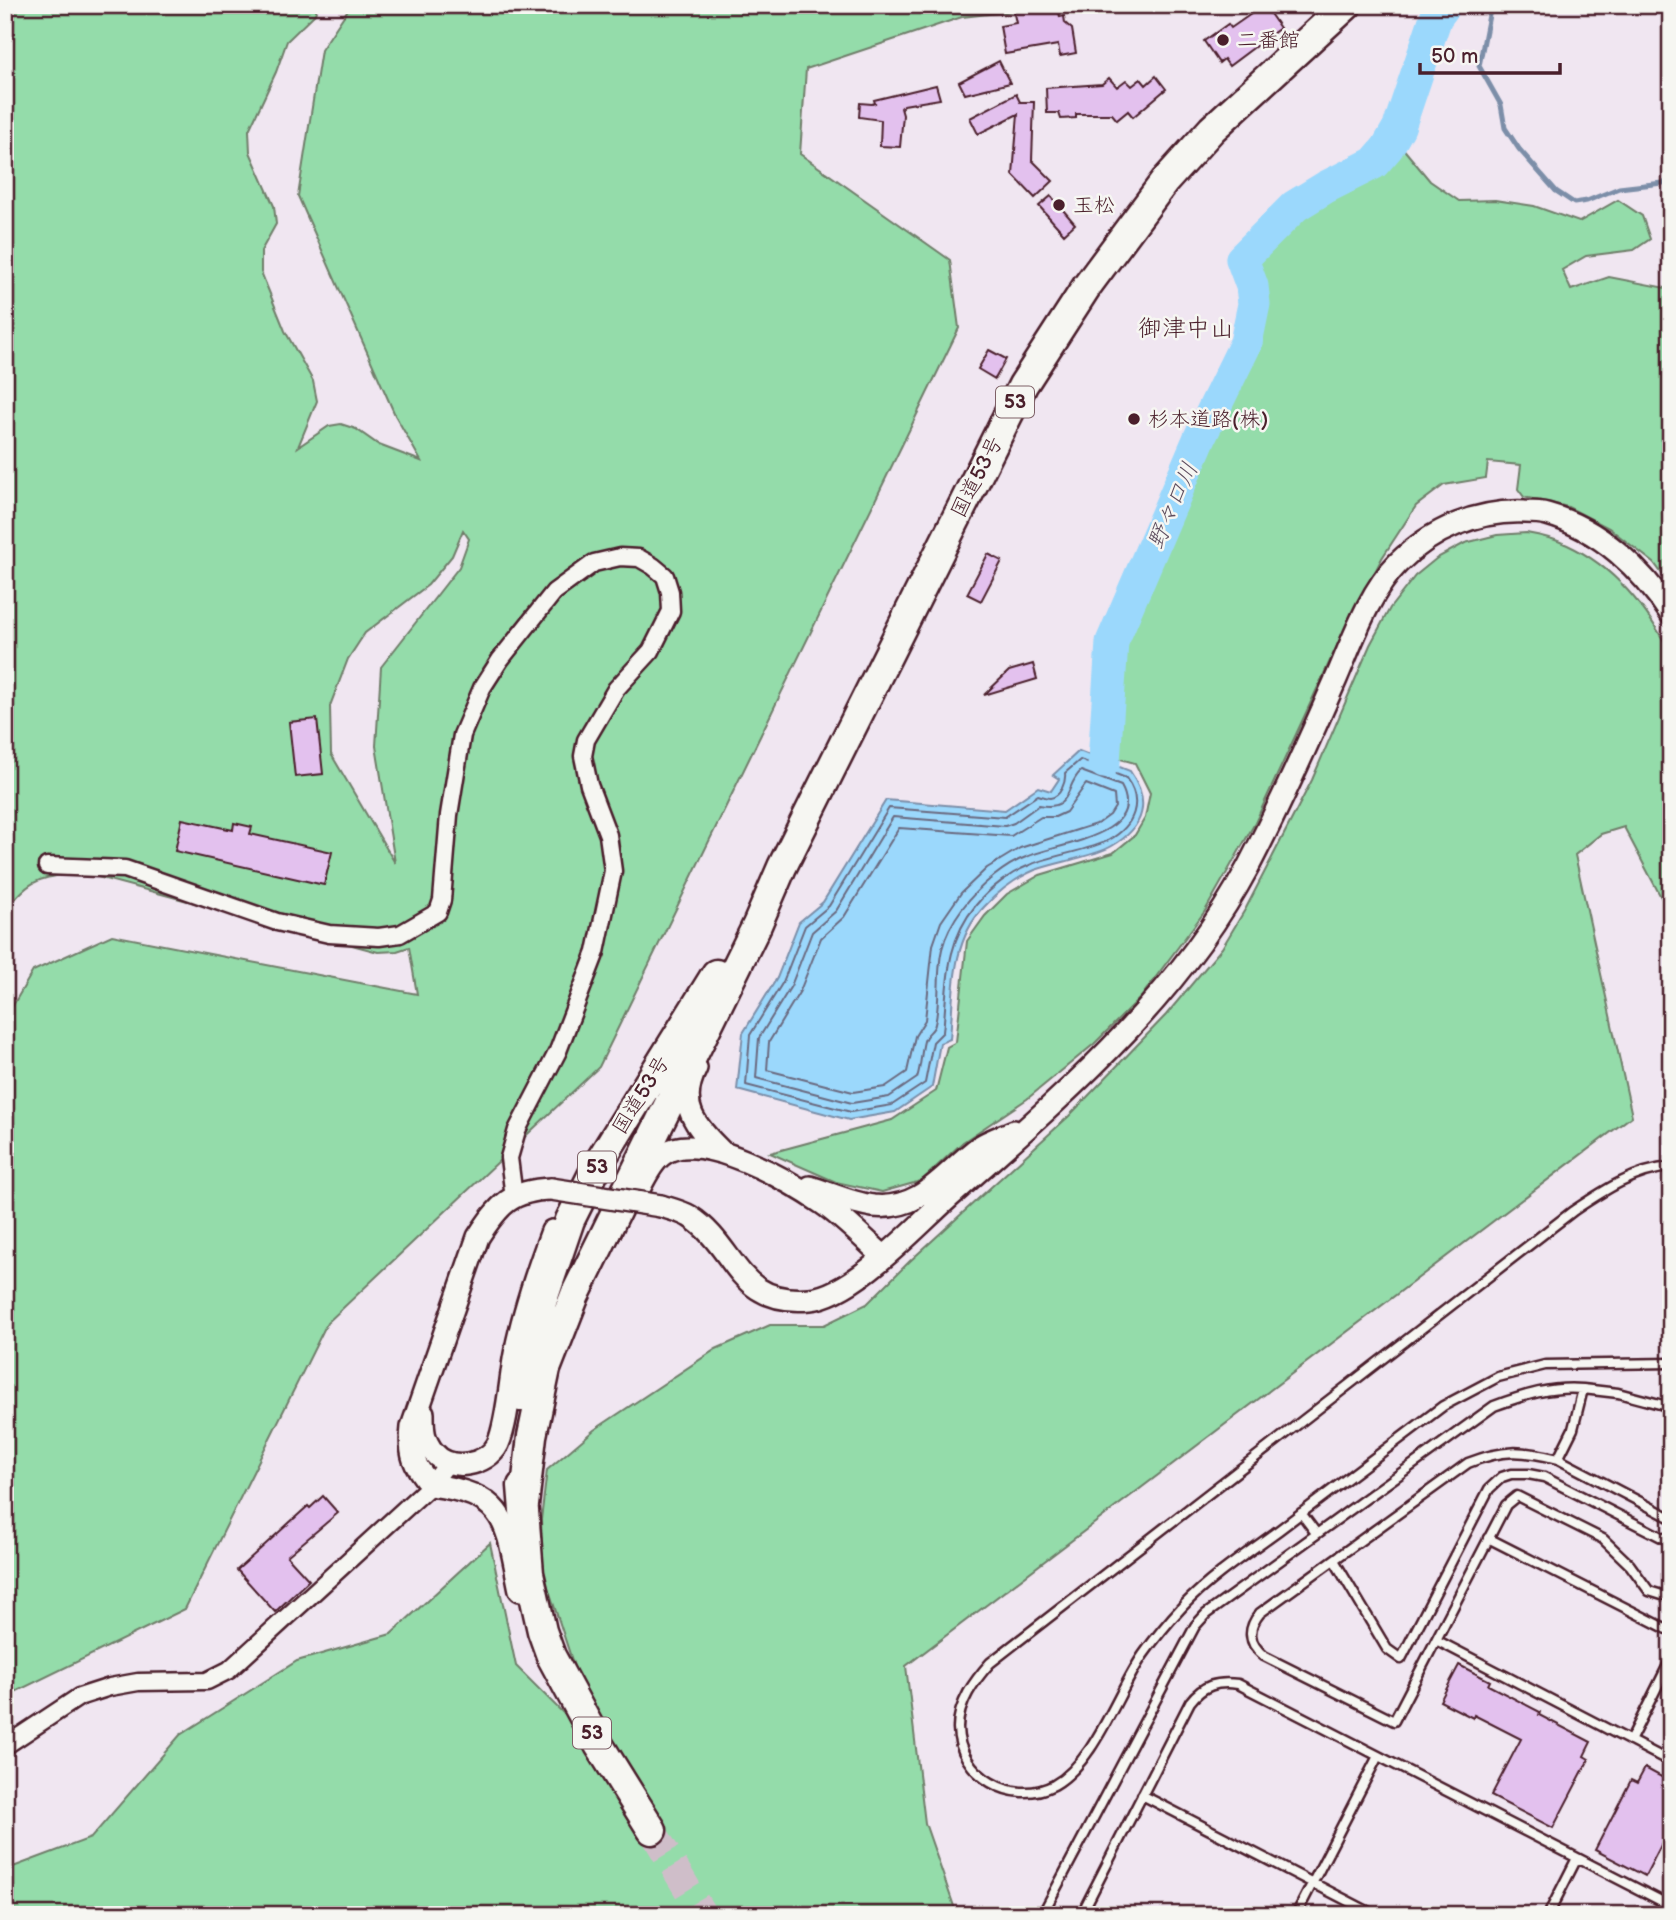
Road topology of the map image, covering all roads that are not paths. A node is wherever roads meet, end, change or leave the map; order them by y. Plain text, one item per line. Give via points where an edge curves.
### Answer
1 (1348, 5) edge
2 (1671, 614) edge
3 (47, 866) dead end
4 (782, 867) junction
5 (757, 925) junction
6 (1038, 1119) junction
7 (623, 1124) junction
8 (721, 1151) junction
9 (1671, 1167) edge
10 (775, 1175) junction
11 (513, 1197) junction
12 (883, 1256) junction
13 (1671, 1363) edge
14 (546, 1369) junction
15 (1583, 1390) junction
16 (425, 1393) junction
17 (1671, 1407) edge
18 (1558, 1460) junction
19 (448, 1463) junction
20 (431, 1485) junction
21 (523, 1505) junction
22 (1301, 1513) junction
23 (1671, 1518) edge
24 (1316, 1533) junction
25 (1488, 1538) junction
26 (1671, 1542) edge
27 (1334, 1560) junction
28 (1671, 1593) edge
29 (542, 1631) junction
30 (1671, 1631) edge
31 (1436, 1640) junction
32 (1671, 1659) edge
33 (1630, 1741) junction
34 (5, 1746) edge
35 (1378, 1756) junction
36 (1671, 1762) edge
37 (1142, 1795) junction
38 (652, 1830) tunnel mouth
39 (1577, 1858) junction
40 (1312, 1882) junction
41 (1671, 1906) edge
42 (1042, 1915) edge
43 (1081, 1915) edge
44 (1296, 1915) edge
45 (1375, 1915) edge
46 (1548, 1915) edge

1 - 4 highway, 国道53号 / 53 via 1212,129 1166,181 1087,286 1023,385
2 - 6 street via 1639,572 1610,545 1544,512 1470,517 1432,537 1397,564 1369,603 1286,792 1215,924 1112,1048
3 - 11 street via 125,869 277,922 329,934 400,934 438,912 462,734 500,660 554,592 594,563 639,558 653,566 665,576 671,611 651,651 616,689 586,740 583,756 608,835 613,871 596,952 558,1051 517,1130 509,1158
4 - 5 highway, 国道53号 / 53
4 - 7 highway, 国道53号 / 53
5 - 8 street via 730,1001 692,1075 688,1100 694,1121
5 - 14 highway, 国道53号 / 53 via 607,1226
6 - 10 street via 980,1147 930,1191 905,1202 875,1206 849,1201
6 - 12 street
7 - 19 street via 583,1170 555,1224 532,1287 498,1443 488,1457 471,1464
7 - 21 highway, 国道53号 / 53 via 570,1220 542,1302 518,1426
8 - 10 street
8 - 14 street via 687,1146 665,1153 646,1176
9 - 22 lane via 1624,1180 1573,1211 990,1664 978,1676 961,1711 958,1728 970,1764 990,1782 1014,1791 1036,1791 1070,1773 1099,1735 1143,1655 1180,1609
10 - 12 street via 824,1204
11 - 12 street, bridge via 530,1189 551,1189 686,1214 764,1294 790,1300 841,1290
11 - 16 street via 495,1212 478,1237
13 - 22 lane via 1545,1366 1498,1377 1443,1406
14 - 21 highway, 国道53号 / 53 via 531,1436
15 - 17 lane via 1618,1393
15 - 18 lane via 1573,1429
15 - 24 lane via 1563,1387 1494,1406
16 - 19 street via 422,1434 434,1454
16 - 20 street via 410,1447 417,1469
18 - 23 lane
18 - 27 lane via 1509,1451 1468,1463
19 - 20 street
20 - 29 street via 460,1489 486,1500 499,1514 526,1618
20 - 34 street via 229,1670 207,1681 138,1682 79,1697
21 - 29 highway, 国道53号 / 53 via 529,1573
22 - 24 lane
24 - 42 lane via 1195,1626
25 - 28 lane via 1511,1499 1526,1498 1604,1539 1649,1591
25 - 30 lane
25 - 31 lane
26 - 27 lane via 1544,1477 1502,1477 1489,1489 1401,1659 1387,1649
27 - 31 lane via 1253,1622 1250,1633 1264,1656 1394,1721
29 - 38 highway, 国道53号 / 53 via 599,1745
31 - 33 lane
32 - 33 lane
33 - 36 lane
35 - 37 lane via 1238,1684 1216,1683 1190,1702
35 - 39 lane
35 - 40 lane
37 - 40 lane
37 - 43 lane
39 - 41 lane
39 - 46 lane
40 - 44 lane
40 - 45 lane

